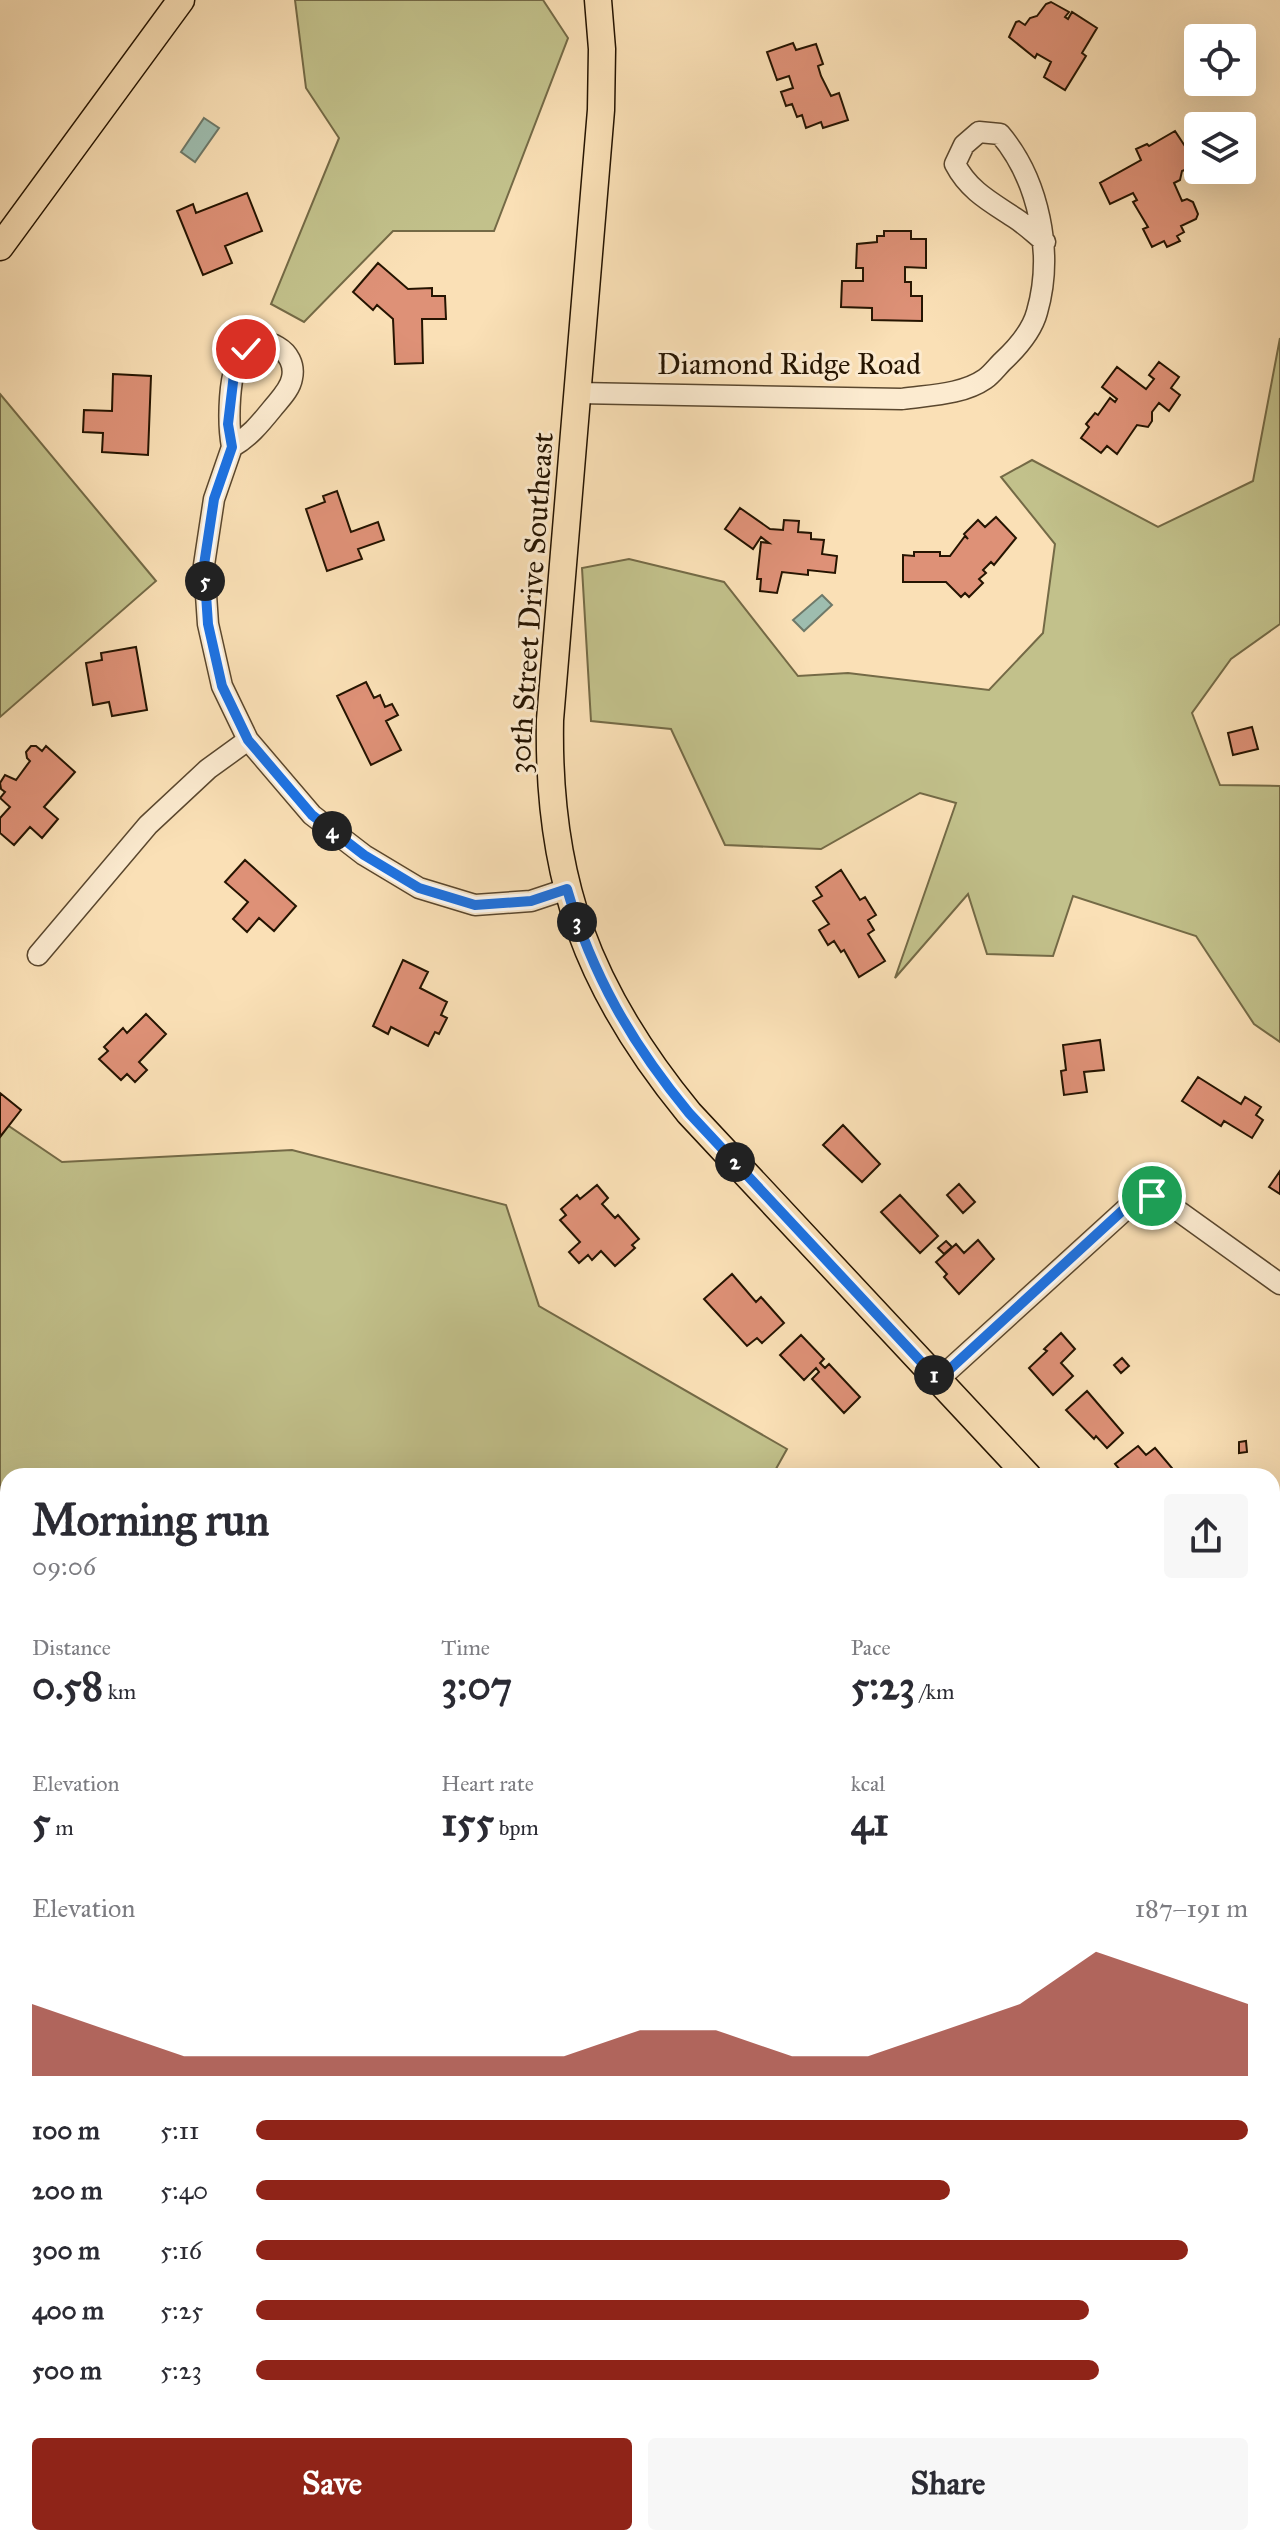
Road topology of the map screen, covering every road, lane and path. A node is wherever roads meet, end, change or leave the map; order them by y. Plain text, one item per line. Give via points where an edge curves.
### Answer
1 (181, 0) edge
2 (598, 0) edge
3 (1045, 242) junction
4 (0, 247) edge
5 (578, 393) junction
6 (232, 447) junction
7 (248, 740) junction
8 (567, 889) junction
9 (38, 955) dead end
10 (1280, 1284) edge
11 (938, 1380) junction
12 (1020, 1468) edge

1 - 4 main road
2 - 5 main road, 30th Street Drive Southeast via 601,110
3 - 3 street, Diamond Ridge Road via 1017,155 1000,134 979,132 964,145 955,164 963,179
3 - 5 street, Diamond Ridge Road via 1037,315 1016,348 985,380 947,393 902,399
5 - 8 main road, 30th Street Drive Southeast via 550,720 552,809
6 - 6 street via 250,436 292,379 288,354 279,347 256,343 239,358 228,424
6 - 7 street via 214,499 204,565 208,624 222,686
7 - 8 street via 312,815 419,888 475,905 531,901
7 - 9 street via 148,825
8 - 11 main road, 30th Street Drive Southeast via 606,991 659,1077
10 - 11 street via 1170,1205 1152,1196 1137,1199
11 - 12 main road, 30th Street Drive Southeast

